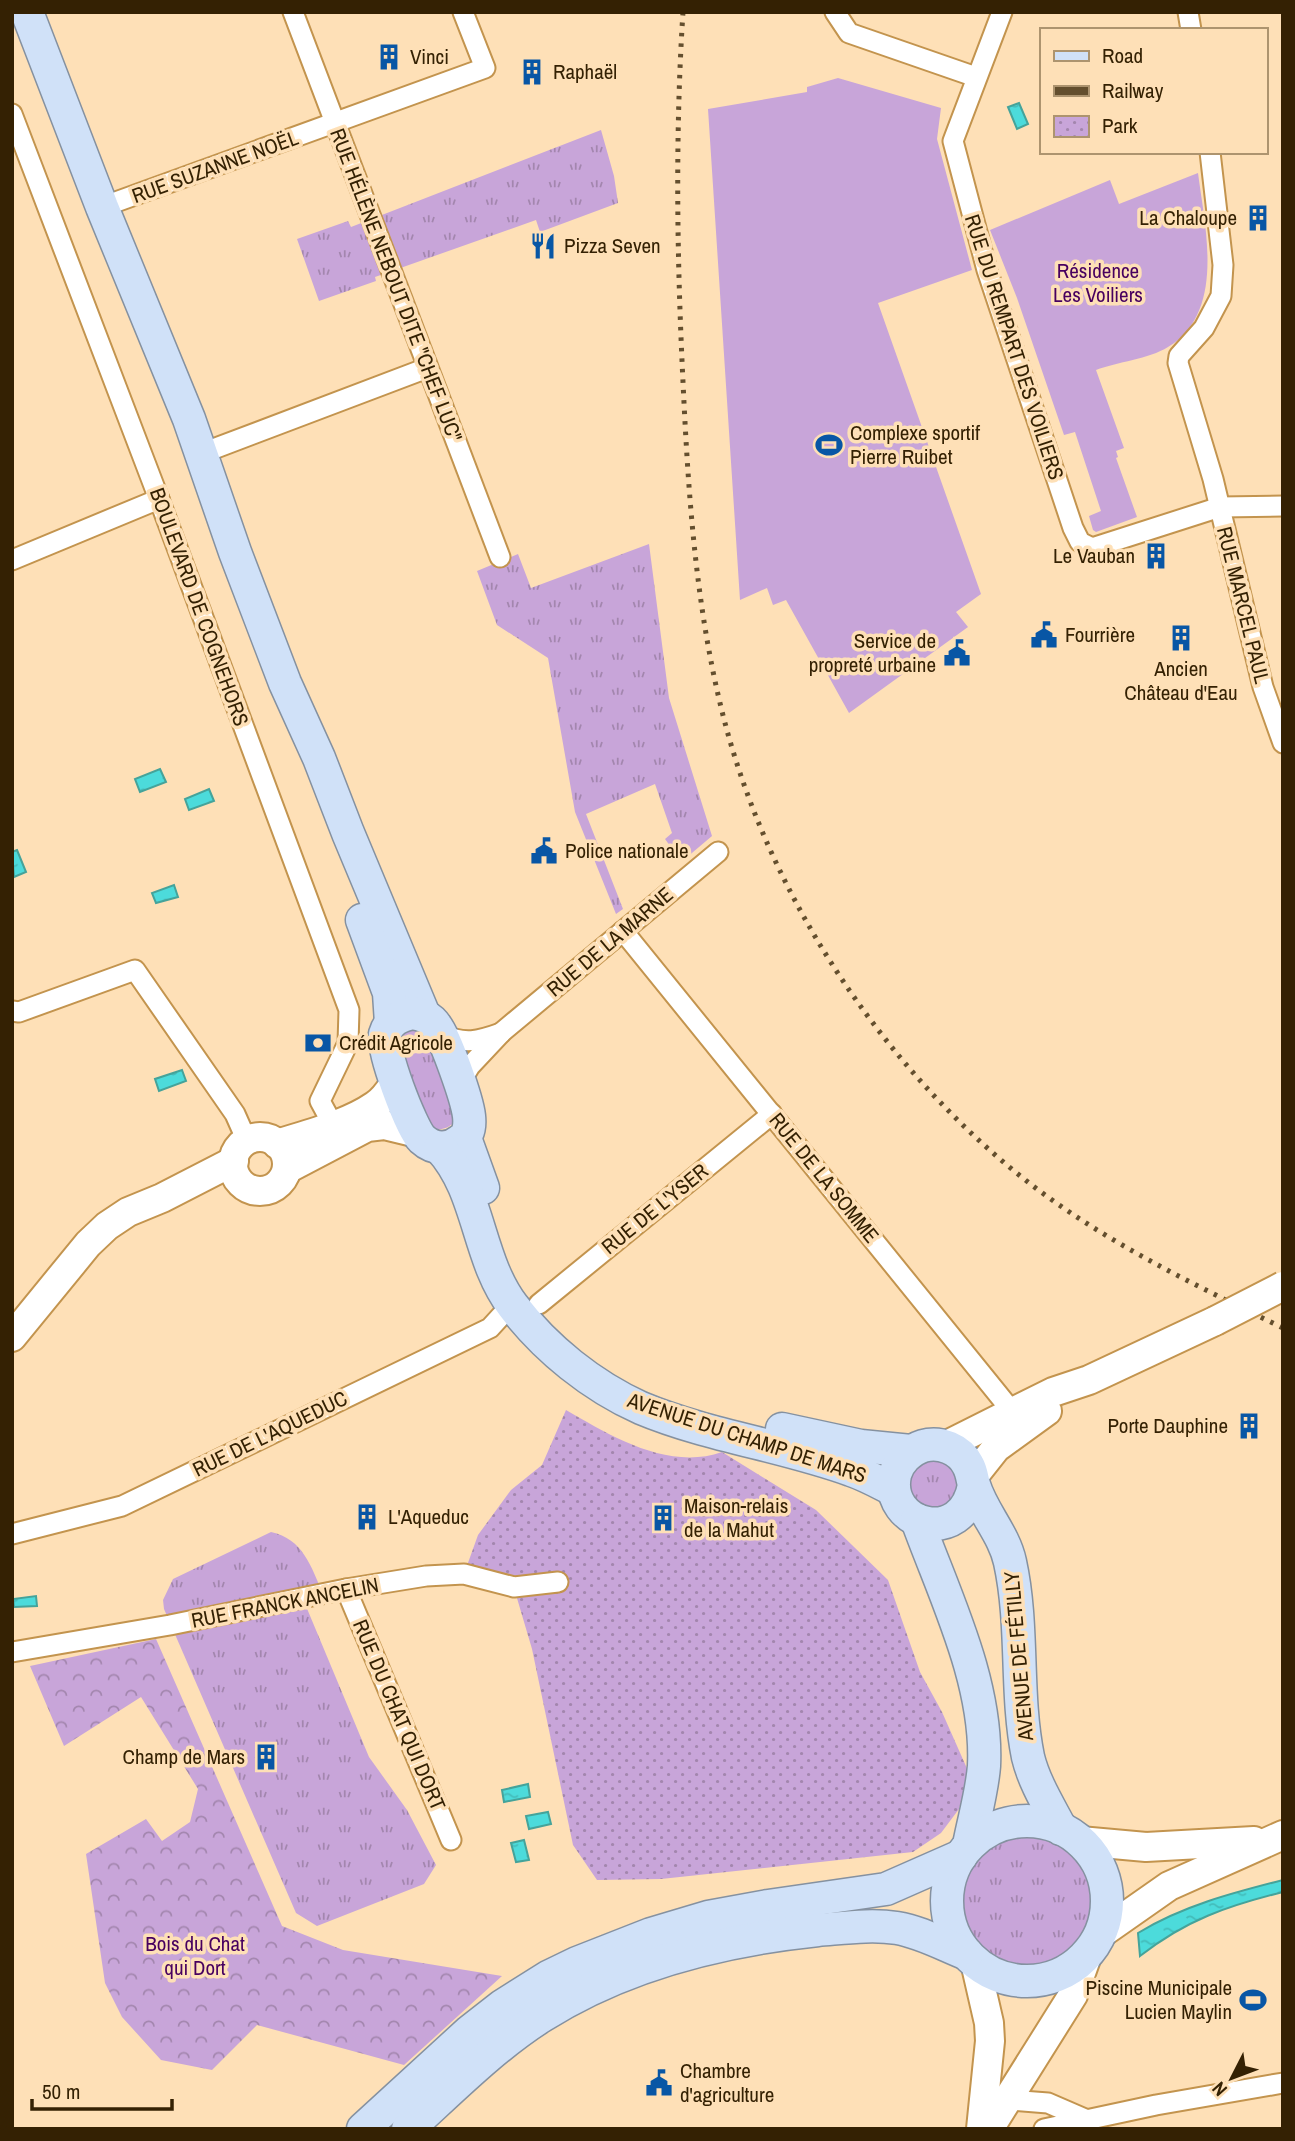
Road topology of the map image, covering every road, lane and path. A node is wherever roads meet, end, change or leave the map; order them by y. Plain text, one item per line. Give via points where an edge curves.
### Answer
1 (27, 12) edge
2 (293, 12) edge
3 (463, 12) edge
4 (835, 12) edge
5 (1002, 12) edge
6 (976, 77) junction
7 (12, 114) edge
8 (335, 123) junction
9 (1210, 154) edge
10 (104, 211) junction
11 (427, 368) junction
12 (200, 454) junction
13 (159, 499) junction
14 (1283, 506) edge
15 (1220, 507) junction
16 (234, 552) junction
17 (500, 557) dead end
18 (12, 560) edge
19 (285, 683) junction
20 (1283, 743) edge
21 (718, 852) dead end
22 (623, 931) junction
23 (12, 1011) edge
24 (391, 1023) junction
25 (433, 1025) junction
26 (502, 1032) junction
27 (396, 1081) junction
28 (459, 1084) junction
29 (772, 1114) junction
30 (333, 1125) junction
31 (441, 1139) junction
32 (240, 1151) junction
33 (282, 1156) junction
34 (1283, 1286) edge
35 (525, 1304) junction
36 (12, 1337) edge
37 (1018, 1419) junction
38 (945, 1446) junction
39 (911, 1451) junction
40 (973, 1481) junction
41 (894, 1490) junction
42 (917, 1520) junction
43 (12, 1534) edge
44 (558, 1582) dead end
45 (346, 1589) junction
46 (12, 1652) edge
47 (1070, 1835) junction
48 (1275, 1838) edge
49 (451, 1840) dead end
50 (965, 1851) junction
51 (1094, 1944) junction
52 (971, 1958) junction
53 (1032, 2063) junction
54 (1283, 2084) edge
55 (997, 2099) junction
56 (1048, 2103) junction
57 (1084, 2119) junction
58 (363, 2129) edge
59 (408, 2129) edge
60 (981, 2129) edge
61 (989, 2129) edge
62 (1044, 2129) edge

1 - 10 main road, BOULEVARD DE COGNEHORS
2 - 8 street, RUE HÉLÈNE NEBOUT DITE "CHEF LUC"
3 - 8 street, RUE SUZANNE NOËL via 485,68
4 - 6 street via 849,33
5 - 6 street, RUE DU REMPART DES VOILIERS
6 - 15 street, RUE DU REMPART DES VOILIERS via 953,141 987,270 1080,542 1092,548
7 - 13 street, BOULEVARD DE COGNEHORS
8 - 10 street, RUE SUZANNE NOËL
8 - 11 street, RUE HÉLÈNE NEBOUT DITE "CHEF LUC"
9 - 15 street, RUE MARCEL PAUL via 1223,265 1221,296 1178,363
10 - 12 main road, BOULEVARD DE COGNEHORS
10 - 16 main road, BOULEVARD DE COGNEHORS via 117,282 206,512
11 - 12 street
11 - 17 street, RUE HÉLÈNE NEBOUT DITE "CHEF LUC"
12 - 16 main road, BOULEVARD DE COGNEHORS
13 - 18 street
13 - 30 street, BOULEVARD DE COGNEHORS via 349,1010 348,1043 320,1101
14 - 15 street, RUE DU REMPART DES VOILIERS
15 - 20 street, RUE MARCEL PAUL via 1263,687
16 - 19 main road, BOULEVARD DE COGNEHORS
19 - 24 main road, BOULEVARD DE COGNEHORS via 304,763 389,993
19 - 25 main road, BOULEVARD DE COGNEHORS
21 - 22 street, RUE DE LA MARNE
22 - 26 street, RUE DE LA MARNE
22 - 29 street, RUE DE LA SOMME
23 - 32 street via 135,970 235,1114
24 - 25 main road via 413,1013
24 - 27 main road, BOULEVARD DE COGNEHORS via 384,1044
25 - 26 street, RUE DE LA MARNE via 454,1040 470,1042
25 - 28 main road, BOULEVARD DE COGNEHORS
26 - 28 street, RUE DE LA MARNE
27 - 30 main road via 374,1106
27 - 31 main road, AVENUE DU CHAMP DE MARS
28 - 31 main road, BOULEVARD DE COGNEHORS via 469,1113 468,1131
29 - 35 street, RUE DE L'YSER
29 - 37 street, RUE DE LA SOMME
30 - 33 main road
31 - 33 main road via 384,1125
31 - 35 main road, AVENUE DU CHAMP DE MARS via 511,1262
32 - 33 main road via 262,1138
32 - 33 main road via 234,1169 241,1184 256,1191 279,1184
32 - 36 main road via 107,1226
34 - 37 main road, bridge via 1089,1380 1053,1392
35 - 39 main road, AVENUE DU CHAMP DE MARS via 552,1320 584,1350 651,1388 811,1436
35 - 41 main road, AVENUE DU CHAMP DE MARS via 537,1333 590,1379 634,1404 736,1439 850,1470
35 - 43 street, RUE DE L'AQUEDUC via 490,1328 122,1506
37 - 38 main road
37 - 40 main road
38 - 39 main road via 933,1444
38 - 40 main road via 968,1464
39 - 41 main road via 895,1475
40 - 42 main road via 967,1507 950,1521
40 - 47 main road, AVENUE DE FÉTILLY via 1010,1559 1028,1756 1033,1774
41 - 42 main road via 906,1513
42 - 50 main road, AVENUE DE FÉTILLY via 970,1664 980,1712 984,1766
44 - 45 street, RUE FRANCK ANCELIN via 513,1587 464,1574
45 - 46 street, RUE FRANCK ANCELIN
45 - 49 street, RUE DU CHAT QUI DORT
47 - 48 main road via 1146,1847
47 - 50 main road via 1045,1823 1011,1822 994,1828
47 - 51 main road via 1092,1854 1105,1886 1105,1919
48 - 51 main road via 1169,1886
50 - 52 main road via 953,1871 947,1903 956,1938
50 - 58 main road via 886,1889 708,1917 577,1963 502,2006
51 - 52 main road via 1075,1965 1042,1980 1007,1979
51 - 53 main road via 1073,1995
52 - 55 main road via 989,2023
52 - 59 main road via 897,1928 848,1927 743,1939 658,1963 590,1990 542,2016 490,2054
53 - 55 main road
53 - 56 street via 1037,2093
54 - 57 street
55 - 56 street
55 - 60 main road
55 - 61 main road
56 - 57 street
57 - 62 street

